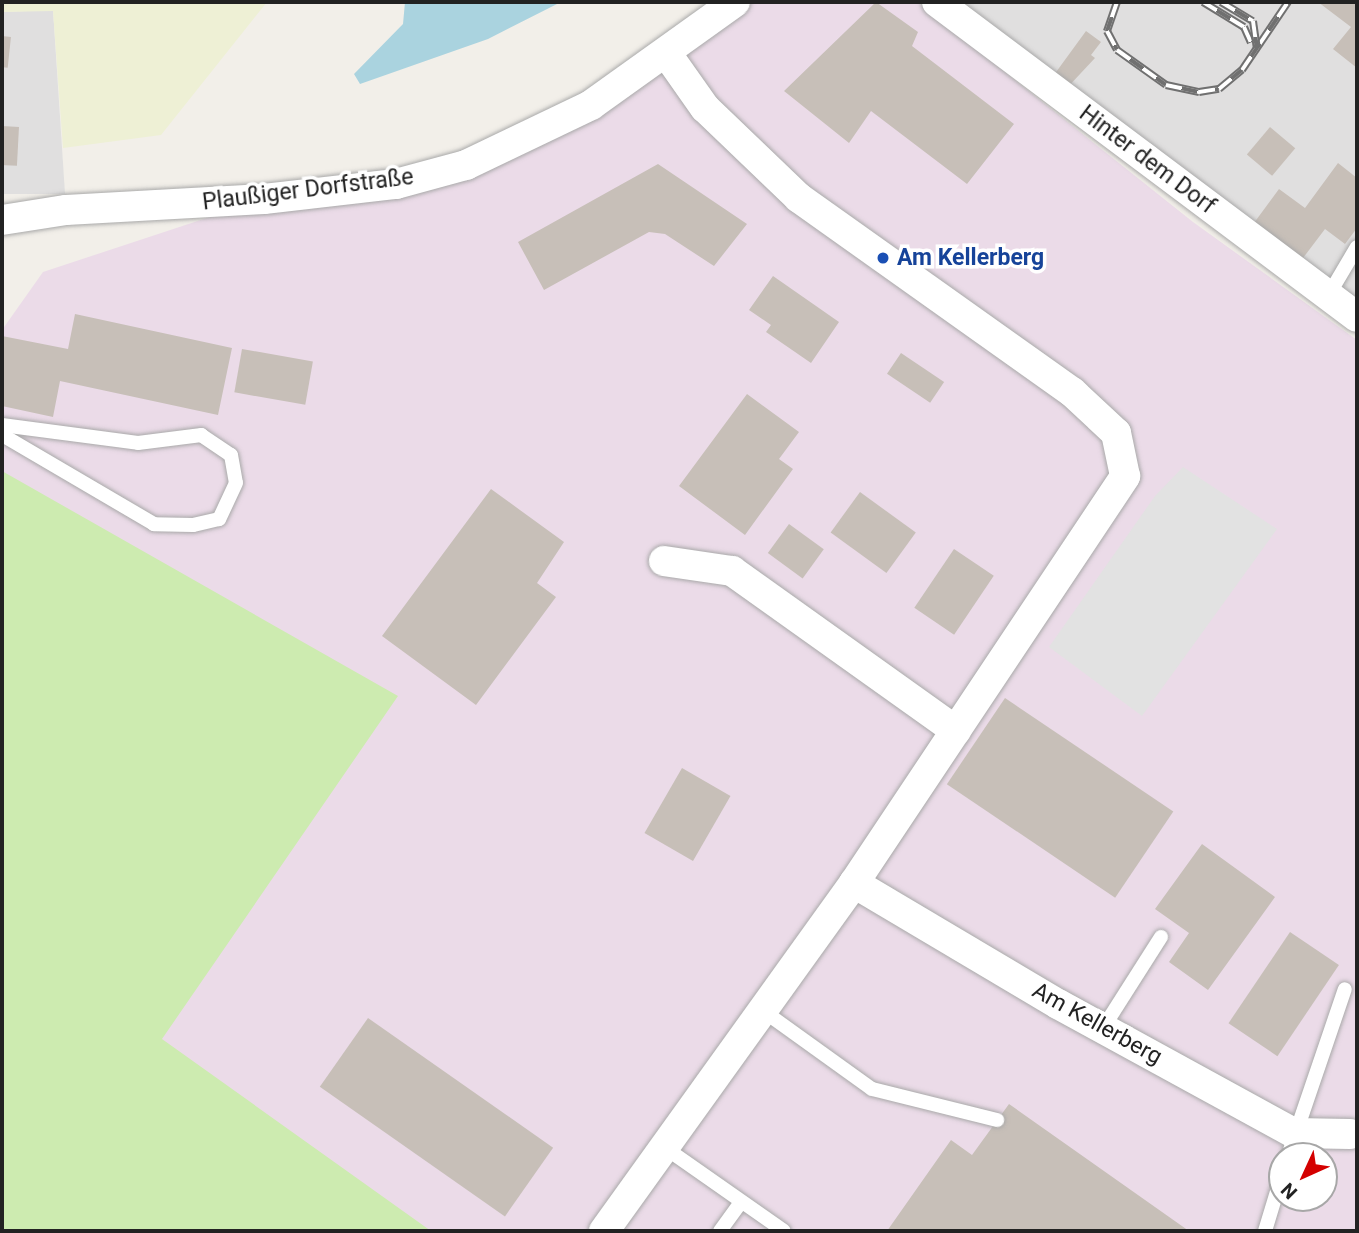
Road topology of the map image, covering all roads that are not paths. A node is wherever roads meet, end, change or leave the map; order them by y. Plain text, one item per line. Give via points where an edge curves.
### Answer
1 (735, 2) edge
2 (937, 2) edge
3 (667, 54) junction
4 (2, 220) edge
5 (1357, 247) edge
6 (1328, 296) junction
7 (1357, 317) edge
8 (2, 425) edge
9 (2, 435) edge
10 (664, 561) dead end
11 (956, 732) junction
12 (854, 883) junction
13 (1161, 937) dead end
14 (1345, 989) dead end
15 (762, 1010) junction
16 (1103, 1028) junction
17 (997, 1120) dead end
18 (1350, 1134) dead end
19 (1288, 1142) edge
20 (1292, 1142) edge
21 (1303, 1142) edge
22 (664, 1147) junction
23 (741, 1202) junction
24 (1271, 1212) edge
25 (604, 1231) edge
26 (720, 1231) edge
27 (784, 1231) edge
28 (1265, 1231) edge

1 - 3 street, Plaußiger Dorfstraße
2 - 6 street, Hinter dem Dorf
3 - 4 street, Plaußiger Dorfstraße via 591,105 532,134 466,165 396,184 264,199 65,210
3 - 11 street via 705,108 799,198 1072,392 1116,433 1125,476
5 - 6 lane
6 - 7 street, Hinter dem Dorf
8 - 9 lane via 138,443 201,435 231,455 236,483 219,519 193,525 154,524
10 - 11 street via 732,571
11 - 12 street
12 - 15 street
12 - 16 street, Am Kellerberg
13 - 16 lane
14 - 20 lane
15 - 17 lane via 872,1089
15 - 22 street
16 - 19 street, Am Kellerberg
18 - 21 street, Am Kellerberg
22 - 23 lane
22 - 25 street
23 - 26 lane
23 - 27 lane
24 - 28 lane

